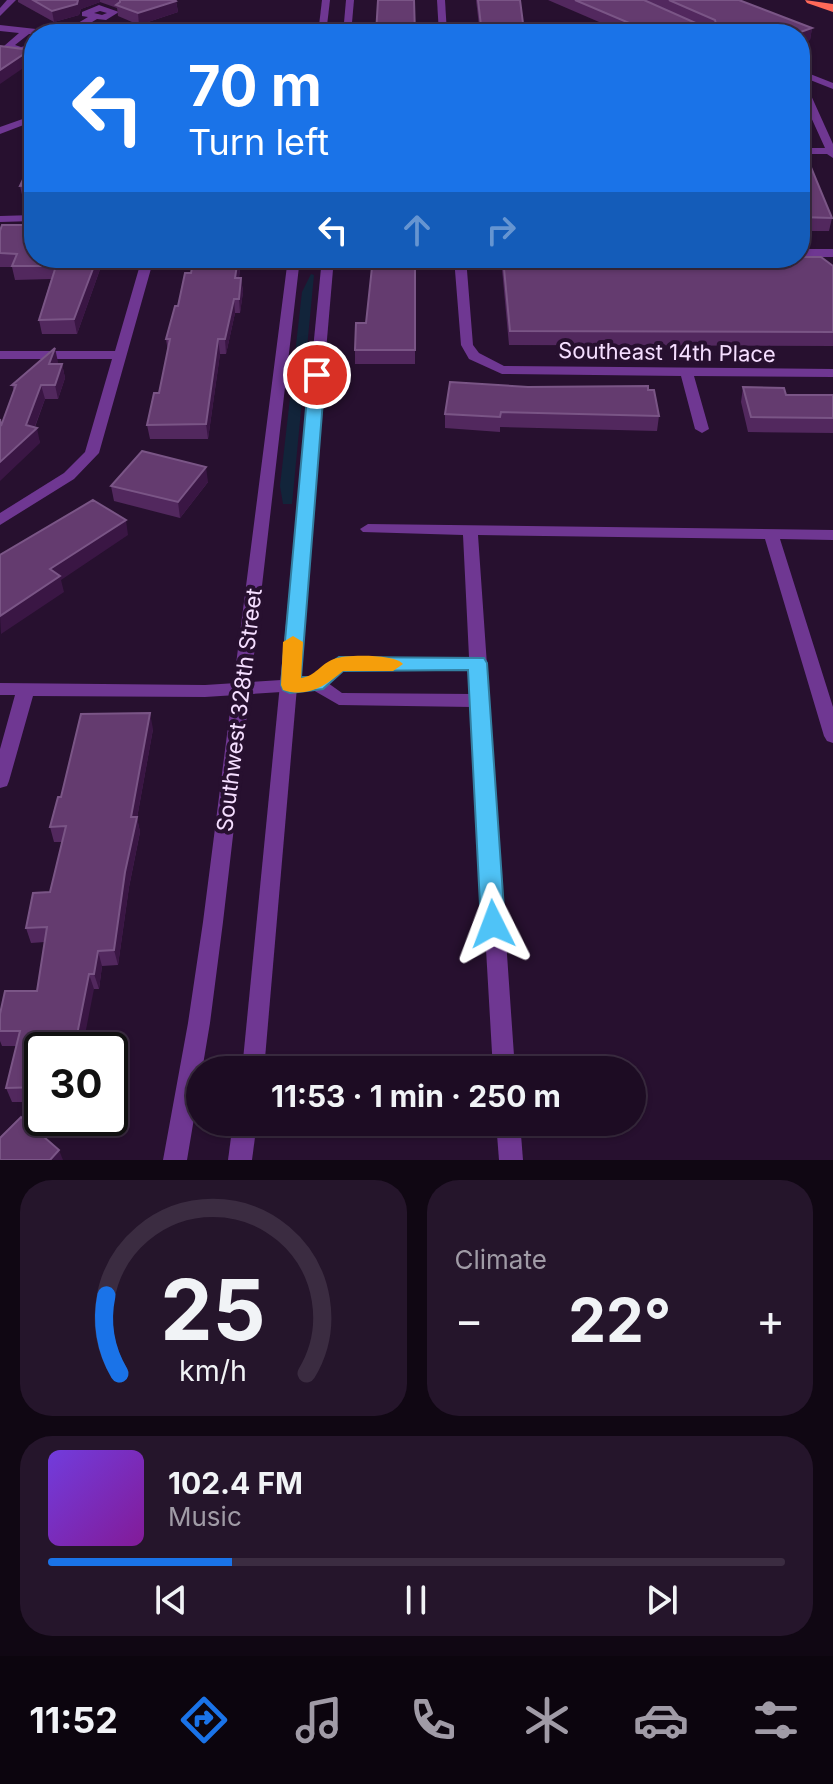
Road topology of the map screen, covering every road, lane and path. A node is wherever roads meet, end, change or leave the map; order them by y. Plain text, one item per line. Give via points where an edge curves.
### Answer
1 (12, 0) edge
2 (326, 0) edge
3 (350, 0) edge
4 (441, 0) edge
5 (811, 0) edge
6 (833, 8) edge
7 (0, 13) edge
8 (93, 18) dead end
9 (80, 24) edge
10 (323, 24) edge
11 (348, 24) edge
12 (442, 24) edge
13 (0, 28) edge
14 (24, 29) edge
15 (24, 33) edge
16 (24, 49) edge
17 (810, 77) edge
18 (833, 86) edge
19 (810, 104) edge
20 (24, 122) edge
21 (0, 131) edge
22 (810, 152) edge
23 (832, 153) edge
24 (24, 218) edge
25 (0, 219) edge
26 (810, 253) edge
27 (833, 253) edge
28 (145, 268) edge
29 (293, 268) edge
30 (327, 268) edge
31 (461, 268) edge
32 (0, 355) edge
33 (119, 355) junction
34 (687, 373) junction
35 (833, 373) edge
36 (702, 429) dead end
37 (0, 520) edge
38 (368, 529) dead end
39 (470, 530) junction
40 (771, 534) junction
41 (833, 535) edge
42 (478, 663) junction
43 (316, 684) junction
44 (290, 685) junction
45 (242, 688) junction
46 (0, 689) edge
47 (26, 689) junction
48 (480, 701) junction
49 (833, 736) edge
50 (0, 781) edge
51 (254, 1056) edge
52 (503, 1056) edge
53 (243, 1136) edge
54 (509, 1136) edge
55 (175, 1160) edge
56 (240, 1160) edge
57 (511, 1160) edge

1 - 7 street
2 - 10 street
3 - 11 street
4 - 12 street
5 - 6 highway
8 - 9 street
13 - 14 street
15 - 16 street via 9,46
17 - 18 street
19 - 23 street
20 - 21 street
22 - 23 street
24 - 25 street
26 - 27 street
28 - 33 street
29 - 45 street, Southwest 328th Street
30 - 44 street, Southwest 328th Street
31 - 34 street, Southeast 14th Place via 467,345 474,356 502,370
32 - 33 street
33 - 37 street via 92,453 69,476
34 - 35 street, Southeast 14th Place
34 - 36 street
38 - 39 street
39 - 40 street
39 - 42 street
40 - 41 street
40 - 49 street
42 - 43 street via 339,664
42 - 48 street
43 - 44 street
43 - 48 street via 339,699
44 - 45 street
44 - 51 street, Southwest 328th Street
45 - 47 street
45 - 55 street, Southwest 328th Street via 199,1023
46 - 47 street
47 - 50 street
48 - 52 street
53 - 56 street
54 - 57 street

